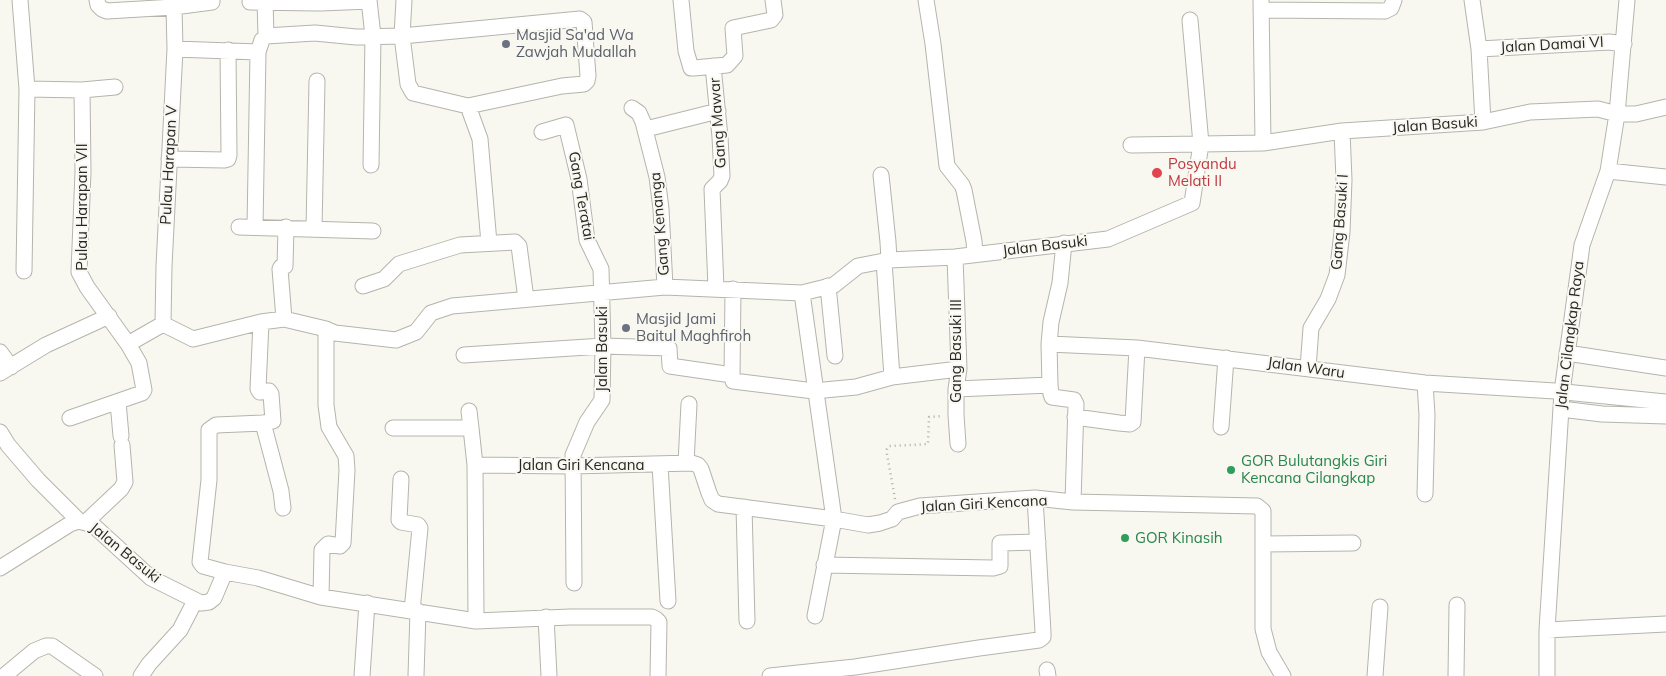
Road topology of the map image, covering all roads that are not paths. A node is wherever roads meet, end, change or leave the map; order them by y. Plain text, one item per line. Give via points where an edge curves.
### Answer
1 (20, 0) edge
2 (97, 0) edge
3 (212, 0) edge
4 (370, 0) edge
5 (404, 0) edge
6 (681, 0) edge
7 (773, 0) edge
8 (926, 0) edge
9 (1394, 0) edge
10 (1472, 0) edge
11 (1627, 0) edge
12 (260, 1) edge
13 (321, 1) edge
14 (166, 5) edge
15 (1261, 5) edge
16 (1190, 20) dead end
17 (266, 36) junction
18 (373, 36) junction
19 (402, 36) junction
20 (1624, 44) junction
21 (175, 48) junction
22 (1479, 49) junction
23 (228, 50) junction
24 (258, 52) junction
25 (713, 66) junction
26 (317, 81) dead end
27 (115, 86) dead end
28 (27, 89) junction
29 (82, 90) junction
30 (468, 106) junction
31 (632, 108) dead end
32 (1666, 108) edge
33 (718, 110) junction
34 (1617, 114) junction
35 (1483, 122) junction
36 (646, 129) junction
37 (1342, 131) junction
38 (542, 132) dead end
39 (1263, 143) junction
40 (1201, 144) junction
41 (1131, 145) dead end
42 (169, 159) junction
43 (371, 165) dead end
44 (1608, 171) junction
45 (881, 175) dead end
46 (1666, 177) edge
47 (239, 226) dead end
48 (255, 227) junction
49 (286, 227) junction
50 (314, 229) junction
51 (373, 231) dead end
52 (489, 243) junction
53 (1064, 243) junction
54 (975, 254) junction
55 (955, 257) junction
56 (886, 261) junction
57 (24, 271) dead end
58 (363, 286) dead end
59 (665, 286) junction
60 (828, 286) junction
61 (716, 288) junction
62 (733, 289) junction
63 (602, 291) junction
64 (802, 293) junction
65 (526, 299) junction
66 (109, 316) junction
67 (284, 319) junction
68 (261, 322) junction
69 (163, 324) junction
70 (326, 328) junction
71 (128, 344) junction
72 (1049, 344) junction
73 (603, 346) junction
74 (1138, 348) junction
75 (0, 352) edge
76 (1567, 353) junction
77 (464, 355) dead end
78 (835, 356) dead end
79 (1226, 358) junction
80 (1308, 368) junction
81 (1666, 368) edge
82 (959, 369) junction
83 (6, 370) edge
84 (732, 375) junction
85 (892, 377) junction
86 (1425, 382) junction
87 (956, 389) junction
88 (1050, 390) junction
89 (814, 391) junction
90 (1562, 392) junction
91 (118, 402) junction
92 (1666, 402) edge
93 (689, 404) dead end
94 (1561, 409) junction
95 (468, 411) dead end
96 (1666, 416) edge
97 (1075, 417) junction
98 (70, 418) dead end
99 (263, 423) junction
100 (1221, 427) dead end
101 (393, 428) dead end
102 (470, 428) junction
103 (0, 432) edge
104 (958, 444) dead end
105 (686, 463) junction
106 (475, 465) junction
107 (660, 465) junction
108 (572, 466) junction
109 (401, 479) dead end
110 (1425, 494) dead end
111 (1035, 498) junction
112 (1073, 502) junction
113 (744, 507) junction
114 (283, 508) dead end
115 (834, 519) junction
116 (82, 521) junction
117 (1038, 542) junction
118 (1353, 543) dead end
119 (1264, 544) junction
120 (2, 563) edge
121 (824, 565) junction
122 (225, 572) junction
123 (574, 583) dead end
124 (320, 597) junction
125 (195, 601) junction
126 (668, 601) dead end
127 (367, 603) junction
128 (1457, 605) dead end
129 (1380, 607) dead end
130 (415, 611) junction
131 (815, 616) dead end
132 (546, 617) junction
133 (476, 621) junction
134 (747, 621) dead end
135 (1666, 624) edge
136 (1547, 630) junction
137 (88, 674) edge
138 (4, 676) edge
139 (141, 676) edge
140 (362, 676) edge
141 (416, 676) edge
142 (549, 676) edge
143 (658, 676) edge
144 (770, 676) edge
145 (1282, 676) edge
146 (1375, 676) edge
147 (1456, 676) edge
148 (1547, 676) edge

1 - 28 street
2 - 14 street via 98,5 107,11
3 - 14 street
4 - 13 street
4 - 18 street
5 - 19 street
6 - 25 street via 691,68
7 - 25 street, Gang Mawar via 775,15 770,20 733,28 735,56 726,65
8 - 54 street via 947,166 964,190
9 - 15 street via 1391,8 1384,11
10 - 22 street
11 - 20 street, Jalan Cilangkap Raya
12 - 13 street
12 - 17 street
14 - 21 street, Pulau Harapan V
15 - 39 street
16 - 40 street
17 - 18 street via 315,33
17 - 24 street
18 - 19 street
18 - 43 street
19 - 30 street via 408,84 413,94
19 - 30 street via 577,18 584,22 588,76 584,84
20 - 22 street, Jalan Damai VI via 1609,42
20 - 34 street, Jalan Cilangkap Raya
21 - 23 street
21 - 42 street, Pulau Harapan V
22 - 35 street
23 - 24 street
23 - 42 street via 228,159
24 - 48 street
25 - 33 street, Gang Mawar
26 - 50 street
27 - 29 street
28 - 29 street
28 - 57 street
29 - 66 street, Pulau Harapan VII via 79,272
30 - 52 street via 480,140
31 - 36 street, Gang Kenanga via 639,113
32 - 34 street, Jalan Basuki
33 - 36 street
33 - 61 street, Gang Mawar via 722,176 712,189
34 - 35 street, Jalan Basuki via 1598,109 1530,112
34 - 44 street, Jalan Cilangkap Raya
35 - 37 street, Jalan Basuki
36 - 59 street, Gang Kenanga via 661,209
37 - 39 street, Jalan Basuki
37 - 80 street, Gang Basuki I via 1344,180 1337,275 1311,328
38 - 63 street, Gang Teratai via 566,125 580,179 587,240 601,269
39 - 40 street, Jalan Basuki
40 - 41 street
40 - 53 street, Jalan Basuki via 1192,203 1108,238
42 - 69 street, Pulau Harapan V
44 - 46 street
44 - 76 street, Jalan Cilangkap Raya via 1582,245
45 - 56 street via 888,242
47 - 48 street
48 - 49 street
49 - 50 street
49 - 67 street via 286,266 280,269
50 - 51 street
52 - 58 street via 460,245 399,264 384,278
52 - 65 street via 515,242 519,246
53 - 54 street, Jalan Basuki
53 - 72 street
54 - 55 street, Jalan Basuki
55 - 56 street, Jalan Basuki
55 - 82 street, Gang Basuki III
56 - 60 street, Jalan Basuki via 858,266
56 - 85 street
59 - 61 street, Jalan Basuki
59 - 63 street, Jalan Basuki
60 - 64 street, Jalan Basuki
60 - 78 street
61 - 62 street, Jalan Basuki
62 - 64 street, Jalan Basuki
62 - 84 street
63 - 65 street
63 - 73 street, Jalan Basuki
64 - 89 street
65 - 70 street via 452,306 430,313 416,332 396,340
66 - 71 street, Pulau Harapan VII
66 - 83 street via 46,345
67 - 68 street
67 - 70 street
68 - 69 street via 193,339
68 - 99 street via 258,389 270,392 273,419
69 - 71 street
70 - 124 street via 328,427 346,456 347,470 344,541 340,546 328,544 322,550
71 - 91 street, Pulau Harapan VII via 139,363 144,390
72 - 74 street, Jalan Waru
72 - 88 street
73 - 77 street
73 - 84 street via 669,348 670,366
73 - 108 street, Jalan Basuki via 602,400 587,422 573,455
74 - 79 street, Jalan Waru
74 - 97 street via 1133,422 1119,424
75 - 83 street
76 - 81 street
76 - 90 street, Jalan Cilangkap Raya
79 - 80 street, Jalan Waru
79 - 100 street
80 - 86 street, Jalan Waru
82 - 85 street
82 - 87 street, Gang Basuki III
84 - 89 street via 733,381
85 - 89 street via 856,387
86 - 90 street, Jalan Waru
86 - 110 street
87 - 88 street
87 - 104 street, Gang Basuki III
88 - 97 street via 1055,398 1074,400
89 - 115 street
90 - 92 street, Jalan Waru
90 - 94 street, Jalan Cilangkap Raya
91 - 98 street
91 - 116 street via 125,482
93 - 105 street
94 - 96 street
94 - 136 street, Jalan Cilangkap Raya
95 - 102 street
97 - 112 street
99 - 114 street
99 - 122 street via 216,425 210,430 209,480 200,562 203,566
101 - 102 street
102 - 106 street
103 - 116 street via 38,480
105 - 107 street, Jalan Giri Kencana
105 - 113 street, Jalan Giri Kencana via 698,465 701,469 712,500 718,504
106 - 108 street, Jalan Giri Kencana
106 - 133 street
107 - 108 street, Jalan Giri Kencana
107 - 126 street
108 - 123 street, Jalan Basuki
109 - 130 street via 399,520 420,528
111 - 112 street, Jalan Giri Kencana
111 - 115 street, Jalan Giri Kencana via 920,506 898,512 892,519 868,525
111 - 117 street
112 - 119 street, Jalan Giri Kencana via 1258,506 1263,511
113 - 115 street, Jalan Giri Kencana
113 - 134 street
115 - 121 street
116 - 120 street, Jalan Basuki via 70,524
116 - 125 street, Jalan Basuki via 93,525 151,578
117 - 121 street via 1000,543 1000,566 994,568
117 - 144 street via 1043,632 1039,640
118 - 119 street
119 - 145 street, Jalan Giri Kencana via 1263,629 1269,652
121 - 131 street
122 - 124 street via 258,578
122 - 125 street via 214,598 209,602
124 - 127 street
125 - 139 street via 180,630
127 - 130 street
127 - 140 street
128 - 147 street
129 - 146 street
130 - 133 street
130 - 141 street
132 - 133 street
132 - 142 street
132 - 143 street via 656,619 659,622
135 - 136 street
136 - 148 street, Jalan Cilangkap Raya
137 - 138 street via 52,646 46,646 34,651

